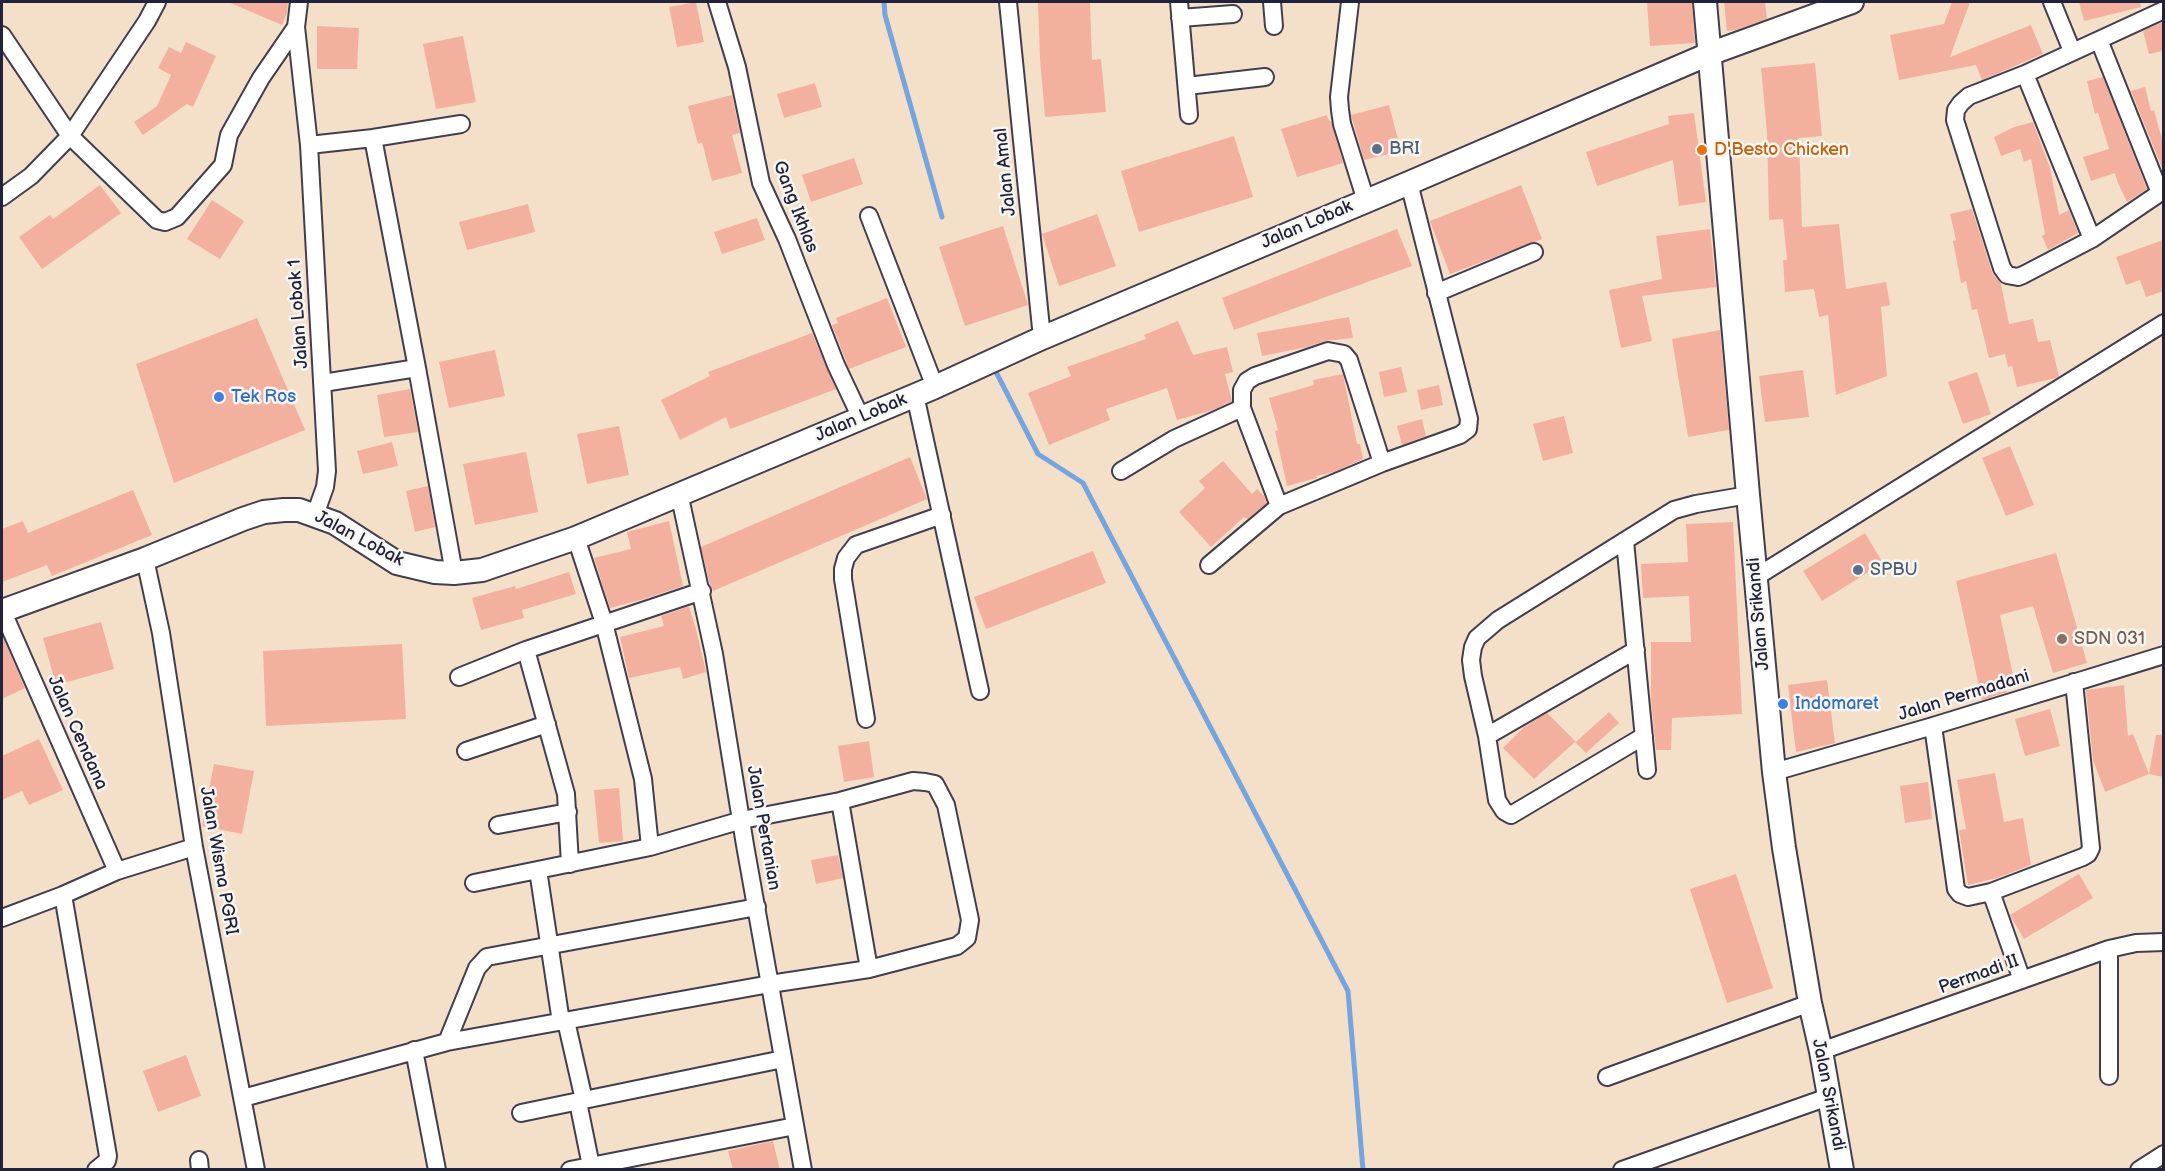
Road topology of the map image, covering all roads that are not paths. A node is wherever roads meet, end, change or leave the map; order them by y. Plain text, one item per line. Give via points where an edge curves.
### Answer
1 (157, 2) edge
2 (299, 2) edge
3 (717, 2) edge
4 (1008, 2) edge
5 (1272, 2) edge
6 (1350, 2) edge
7 (1704, 2) edge
8 (1852, 2) edge
9 (2052, 2) edge
10 (1179, 10) edge
11 (2163, 10) edge
12 (1233, 14) dead end
13 (1274, 26) dead end
14 (296, 27) junction
15 (2, 35) edge
16 (2099, 40) junction
17 (2072, 51) junction
18 (1709, 54) junction
19 (2025, 74) junction
20 (1264, 77) dead end
21 (1187, 86) junction
22 (1190, 115) dead end
23 (461, 124) dead end
24 (70, 136) junction
25 (373, 138) junction
26 (309, 146) junction
27 (1409, 183) junction
28 (2162, 192) edge
29 (2, 197) edge
30 (1366, 201) junction
31 (869, 216) dead end
32 (2092, 239) junction
33 (1534, 252) dead end
34 (1436, 293) junction
35 (2163, 322) edge
36 (1042, 338) junction
37 (417, 368) junction
38 (324, 383) junction
39 (925, 391) junction
40 (1242, 408) junction
41 (861, 418) junction
42 (1382, 463) junction
43 (1121, 471) dead end
44 (679, 493) junction
45 (1748, 495) junction
46 (1279, 506) junction
47 (315, 514) junction
48 (942, 515) junction
49 (576, 538) junction
50 (1625, 541) junction
51 (145, 559) junction
52 (1209, 565) dead end
53 (454, 573) junction
54 (1756, 577) junction
55 (702, 591) junction
56 (2, 610) edge
57 (604, 623) junction
58 (526, 650) junction
59 (1636, 650) junction
60 (2163, 654) edge
61 (459, 676) dead end
62 (2074, 682) junction
63 (980, 691) dead end
64 (866, 719) dead end
65 (547, 724) junction
66 (1933, 726) junction
67 (1487, 736) junction
68 (1644, 736) junction
69 (466, 751) dead end
70 (1647, 770) dead end
71 (1774, 772) junction
72 (840, 801) junction
73 (567, 812) junction
74 (742, 820) junction
75 (498, 825) dead end
76 (194, 847) junction
77 (650, 847) junction
78 (570, 864) junction
79 (538, 870) junction
80 (117, 871) junction
81 (474, 883) dead end
82 (1991, 892) junction
83 (63, 895) junction
84 (757, 907) junction
85 (2, 918) edge
86 (2157, 941) edge
87 (548, 946) junction
88 (2109, 949) junction
89 (869, 969) junction
90 (2022, 980) junction
91 (770, 984) junction
92 (1810, 1003) junction
93 (563, 1022) junction
94 (447, 1042) junction
95 (414, 1050) junction
96 (1821, 1051) junction
97 (783, 1059) junction
98 (2109, 1076) dead end
99 (1607, 1077) dead end
100 (1828, 1097) junction
101 (243, 1098) junction
102 (581, 1101) junction
103 (521, 1113) dead end
104 (795, 1126) junction
105 (2163, 1154) edge
106 (597, 1167) edge
107 (96, 1170) edge
108 (256, 1170) edge
109 (437, 1170) edge
110 (570, 1170) edge
111 (803, 1170) edge
112 (1622, 1170) edge
113 (1842, 1170) edge
114 (2139, 1170) edge

1 - 24 street
2 - 14 street
3 - 41 street, Gang Ikhlas via 737,67 761,183
4 - 36 street, Jalan Amal
5 - 13 street
6 - 30 street via 1340,110
7 - 18 main road, Jalan Srikandi
8 - 18 main road, Jalan Lobak
9 - 17 street
10 - 12 street
10 - 21 street
11 - 16 street
14 - 24 street via 229,135 223,165 175,219 157,220
14 - 26 street, Jalan Lobak 1
15 - 24 street
16 - 17 street
16 - 28 street
17 - 19 street
18 - 27 main road, Jalan Lobak
18 - 45 main road, Jalan Srikandi
19 - 32 street
19 - 32 street via 1969,96 1956,110 1955,120 2002,268 2007,275 2018,277
20 - 21 street
21 - 22 street
23 - 25 street
24 - 29 street via 31,176
25 - 26 street
25 - 37 street
26 - 38 street, Jalan Lobak 1
27 - 30 main road, Jalan Lobak
27 - 34 street
28 - 32 street
30 - 36 main road, Jalan Lobak
31 - 39 street
33 - 34 street
34 - 42 street via 1469,419 1468,429
35 - 54 street
36 - 39 main road, Jalan Lobak
37 - 38 street
37 - 53 street
38 - 47 street, Jalan Lobak 1 via 326,487
39 - 41 main road, Jalan Lobak
39 - 48 street
40 - 42 street via 1242,390 1254,376 1328,351 1344,354
40 - 43 street via 1174,439
40 - 46 street
41 - 44 main road, Jalan Lobak
42 - 46 street
44 - 49 main road, Jalan Lobak
44 - 55 street, Jalan Pertanian
45 - 50 street via 1674,510
45 - 54 main road, Jalan Srikandi
46 - 52 street
47 - 51 main road, Jalan Lobak via 294,510 264,512
47 - 53 main road, Jalan Lobak via 397,562
48 - 63 street
48 - 64 street via 856,545 846,558 843,579
49 - 53 main road, Jalan Lobak via 482,570
49 - 57 street
50 - 59 street
50 - 67 street via 1498,620 1477,638 1471,660
51 - 56 main road, Jalan Lobak
51 - 76 street, Jalan Wisma PGRI via 161,633
54 - 71 main road, Jalan Srikandi
55 - 57 street
55 - 74 street, Jalan Pertanian
56 - 80 street, Jalan Cendana
57 - 58 street
57 - 77 street via 643,779
58 - 61 street
58 - 65 street
59 - 67 street
59 - 68 street
60 - 62 street, Jalan Permadani
62 - 66 street, Jalan Permadani
62 - 82 street via 2091,848 2083,857
65 - 69 street
65 - 73 street via 566,794
66 - 71 street, Jalan Permadani
66 - 82 street via 1956,889 1968,897
67 - 68 street via 1497,800 1511,815
68 - 70 street
71 - 92 main road, Jalan Srikandi
72 - 74 street
72 - 89 street
72 - 89 street via 913,781 935,784 946,805 970,920 967,938 957,946
73 - 75 street
73 - 78 street
74 - 77 street
74 - 84 street, Jalan Pertanian
76 - 80 street
76 - 101 street, Jalan Wisma PGRI
77 - 78 street
78 - 79 street
79 - 81 street
79 - 87 street
80 - 83 street
82 - 90 street
83 - 85 street
83 - 107 street via 108,1156
84 - 87 street
84 - 91 street, Jalan Pertanian
86 - 88 street, Permadi II
87 - 93 street
87 - 94 street via 488,957 482,962
88 - 90 street, Permadi II
88 - 98 street
89 - 91 street
90 - 96 street, Permadi II
91 - 93 street
91 - 97 street, Jalan Pertanian
92 - 96 main road, Jalan Srikandi
92 - 99 street
93 - 94 street
93 - 102 street
94 - 95 street
95 - 101 street
95 - 109 street
96 - 100 main road, Jalan Srikandi
97 - 102 street
97 - 104 street, Jalan Pertanian
100 - 112 street
100 - 113 main road, Jalan Srikandi
101 - 108 street, Jalan Wisma PGRI
102 - 103 street
102 - 106 street
104 - 106 street
104 - 111 street, Jalan Pertanian
105 - 114 street
106 - 110 street

